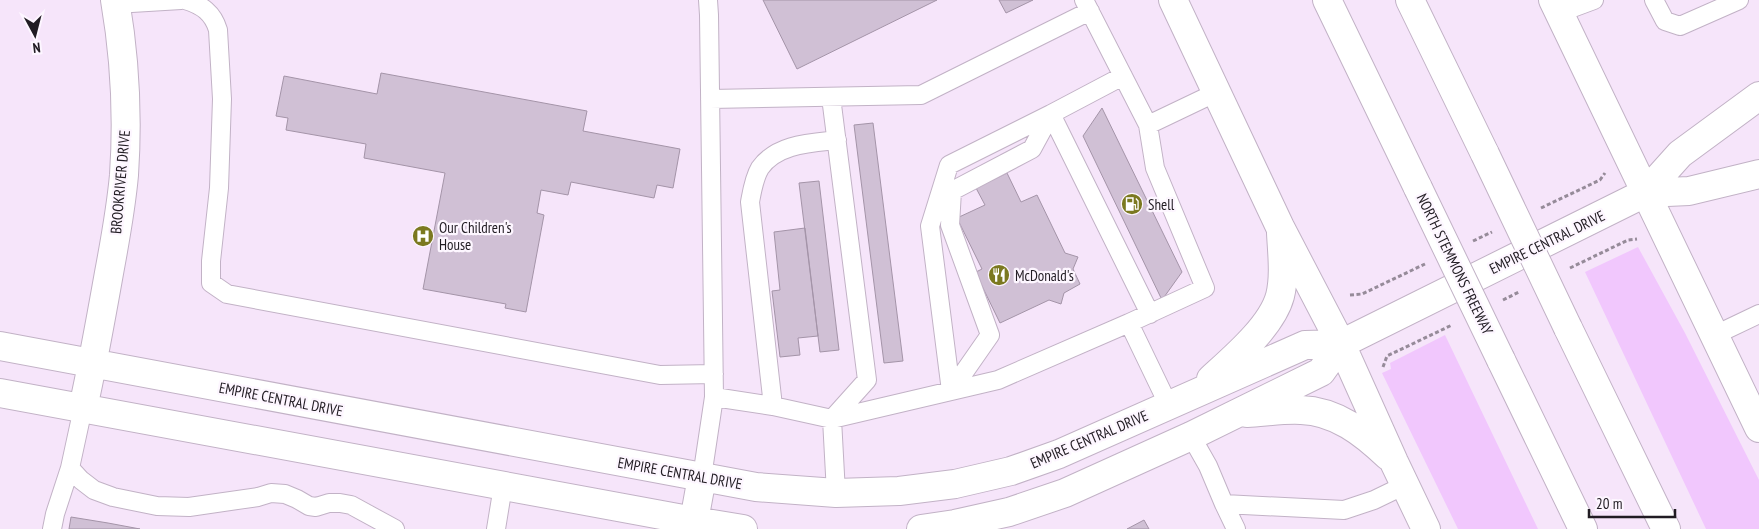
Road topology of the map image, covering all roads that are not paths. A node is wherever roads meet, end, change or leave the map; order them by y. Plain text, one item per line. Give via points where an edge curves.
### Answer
1 (183, 0) edge
2 (708, 0) edge
3 (1173, 0) edge
4 (1327, 0) edge
5 (1410, 0) edge
6 (1594, 0) edge
7 (1654, 0) edge
8 (1739, 0) edge
9 (115, 2) edge
10 (1087, 6) edge
11 (1556, 7) edge
12 (1123, 76) junction
13 (1215, 92) junction
14 (1759, 96) edge
15 (831, 97) junction
16 (710, 99) junction
17 (1051, 114) junction
18 (1148, 125) junction
19 (836, 140) junction
20 (1759, 174) edge
21 (1646, 192) junction
22 (1280, 227) junction
23 (1150, 314) junction
24 (1759, 314) edge
25 (1129, 323) junction
26 (1715, 335) junction
27 (1341, 344) junction
28 (0, 346) edge
29 (93, 364) junction
30 (714, 374) junction
31 (951, 391) junction
32 (1197, 392) junction
33 (0, 393) edge
34 (714, 397) junction
35 (1168, 404) junction
36 (773, 406) junction
37 (83, 408) junction
38 (1236, 413) junction
39 (832, 419) junction
40 (1759, 428) edge
41 (1191, 436) junction
42 (70, 468) junction
43 (1400, 474) junction
44 (702, 477) junction
45 (503, 486) junction
46 (836, 493) junction
47 (1224, 504) junction
48 (693, 525) edge
49 (52, 529) edge
50 (395, 529) edge
51 (496, 529) edge
52 (743, 529) edge
53 (922, 529) edge
54 (1236, 529) edge
55 (1426, 529) edge
56 (1583, 529) edge
57 (1666, 529) edge

1 - 9 lane
1 - 30 lane via 196,3 209,12 218,30 222,99 219,188 211,260 212,283 227,294 660,375
2 - 16 lane
3 - 13 main road
4 - 56 main road, NORTH STEMMONS FREEWAY, bridge
5 - 57 main road, bridge
6 - 11 lane
7 - 8 lane via 1665,21 1680,26
9 - 29 main road, BROOKRIVER DRIVE via 125,79 124,176
10 - 12 lane
10 - 15 lane via 921,95
11 - 21 main road
12 - 17 lane
12 - 18 lane
13 - 18 lane
13 - 22 main road
14 - 21 main road, EMPIRE CENTRAL DRIVE via 1680,154
15 - 16 lane
15 - 19 lane
16 - 30 lane
17 - 23 lane
17 - 31 lane via 949,165 930,226
17 - 31 lane via 1032,149 952,191 950,225 990,335
18 - 23 lane via 1155,168 1205,288
19 - 36 lane via 793,146 778,154 760,168 754,184 750,202
19 - 39 lane via 867,380
20 - 21 main road, EMPIRE CENTRAL DRIVE via 1689,191
21 - 26 main road
21 - 27 main road, EMPIRE CENTRAL DRIVE
22 - 27 main road
22 - 32 main road via 1282,269 1280,295 1274,312
23 - 25 lane
24 - 26 lane
25 - 31 lane via 998,380
25 - 35 lane
26 - 40 main road
27 - 32 main road, EMPIRE CENTRAL DRIVE via 1305,345
27 - 38 main road, EMPIRE CENTRAL DRIVE via 1321,372
27 - 43 main road
28 - 29 main road, EMPIRE CENTRAL DRIVE
29 - 37 main road, BROOKRIVER DRIVE
29 - 44 main road, EMPIRE CENTRAL DRIVE
30 - 34 lane
31 - 39 lane
32 - 35 main road, EMPIRE CENTRAL DRIVE
33 - 37 main road
34 - 36 lane
34 - 44 lane
35 - 46 main road, EMPIRE CENTRAL DRIVE via 1059,454 1011,471 956,484 899,491
36 - 39 lane
37 - 42 lane
37 - 45 main road
38 - 41 main road, EMPIRE CENTRAL DRIVE
38 - 43 main road via 1302,410 1330,415 1369,438
39 - 46 lane
41 - 47 lane
41 - 53 main road, EMPIRE CENTRAL DRIVE via 1066,493 1009,512
42 - 49 lane
42 - 50 lane via 94,490 157,506 189,507 271,493 285,494 309,506 329,503 350,505
43 - 47 lane via 1374,500 1344,510
43 - 55 main road
44 - 46 main road, EMPIRE CENTRAL DRIVE via 756,487
44 - 48 main road
45 - 48 main road
45 - 51 lane
47 - 54 lane
48 - 52 main road

